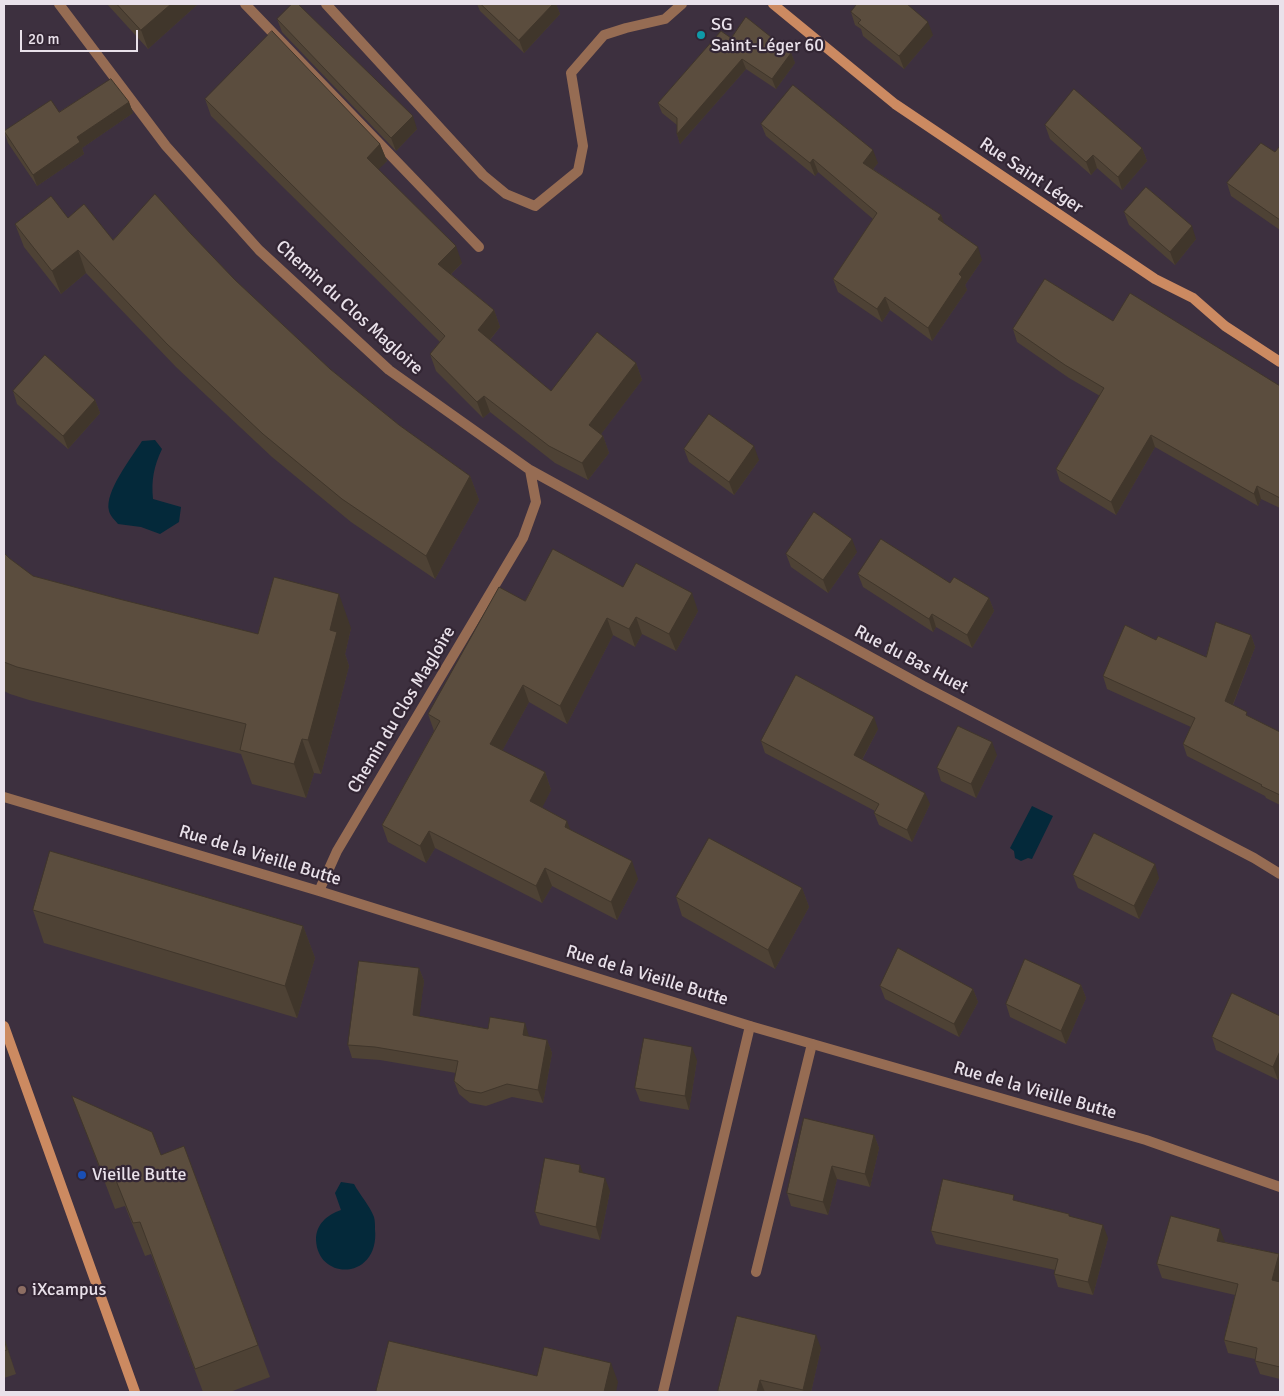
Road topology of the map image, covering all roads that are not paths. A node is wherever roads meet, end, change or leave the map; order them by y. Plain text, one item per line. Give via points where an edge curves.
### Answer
1 (59, 4) edge
2 (245, 4) edge
3 (326, 4) edge
4 (682, 4) edge
5 (772, 4) edge
6 (479, 246) dead end
7 (1280, 362) edge
8 (530, 470) junction
9 (4, 797) edge
10 (1280, 874) edge
11 (319, 891) junction
12 (4, 1026) edge
13 (750, 1026) junction
14 (812, 1044) junction
15 (1280, 1187) edge
16 (756, 1272) dead end
17 (135, 1392) edge
18 (663, 1392) edge

1 - 8 street, Chemin du Clos Magloire via 166,146 259,250 389,370
2 - 6 street
3 - 4 street via 483,175 506,194 535,206 578,171 582,146 571,73 604,36 665,19
5 - 7 street, Rue Saint Léger via 895,104 1155,279 1193,298 1225,326
8 - 10 street, Rue du Bas Huet via 923,686
8 - 11 street, Chemin du Clos Magloire via 536,502 523,538 337,851
9 - 11 street, Rue de la Vieille Butte
11 - 13 street, Rue de la Vieille Butte
12 - 17 street
13 - 14 street, Rue de la Vieille Butte
13 - 18 street
14 - 15 street, Rue de la Vieille Butte via 1146,1140
14 - 16 street

